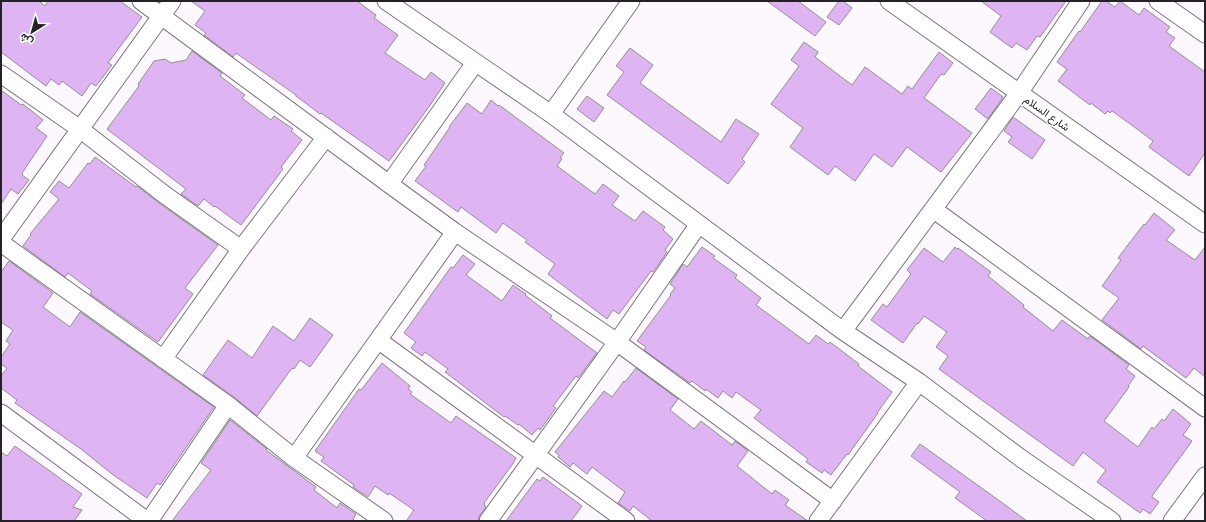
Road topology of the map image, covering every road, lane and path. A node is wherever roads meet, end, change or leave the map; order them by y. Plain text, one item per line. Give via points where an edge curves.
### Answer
1 (141, 1) edge
2 (172, 1) edge
3 (631, 1) edge
4 (889, 1) edge
5 (1081, 1) edge
6 (1158, 1) edge
7 (392, 3) edge
8 (162, 16) junction
9 (1205, 34) edge
10 (475, 62) junction
11 (1, 74) edge
12 (1019, 93) junction
13 (551, 114) junction
14 (80, 129) junction
15 (326, 137) junction
16 (389, 184) junction
17 (933, 209) junction
18 (699, 224) junction
19 (1205, 224) edge
20 (455, 232) junction
21 (1, 239) edge
22 (1, 243) edge
23 (241, 249) junction
24 (843, 331) junction
25 (378, 340) junction
26 (617, 342) junction
27 (163, 359) junction
28 (918, 382) junction
29 (228, 405) junction
30 (1205, 408) edge
31 (1, 413) edge
32 (535, 455) junction
33 (294, 458) junction
34 (1205, 476) edge
35 (833, 501) junction
36 (148, 521) edge
37 (384, 521) edge
38 (488, 521) edge
39 (626, 521) edge
40 (818, 521) edge
41 (1112, 521) edge
42 (1172, 521) edge

1 - 8 street
2 - 8 street
3 - 13 street
4 - 12 street, شارع السلام
5 - 12 street
6 - 9 street
7 - 10 street
8 - 14 street
8 - 15 street
10 - 13 street
10 - 16 street
11 - 14 street
12 - 17 street
12 - 19 street, شارع السلام
13 - 18 street
14 - 21 street
14 - 23 street via 165,195
15 - 16 street
15 - 23 street
16 - 20 street
17 - 24 street
17 - 30 street
18 - 24 street
18 - 26 street
20 - 25 street
20 - 26 street
22 - 27 street
23 - 27 street
24 - 28 street
25 - 32 street
25 - 33 street
26 - 32 street
26 - 35 street
27 - 29 street
28 - 35 street
28 - 41 street via 1022,459
29 - 33 street
29 - 36 street
31 - 36 street
32 - 38 street
32 - 39 street
33 - 37 street
34 - 42 street
35 - 40 street

